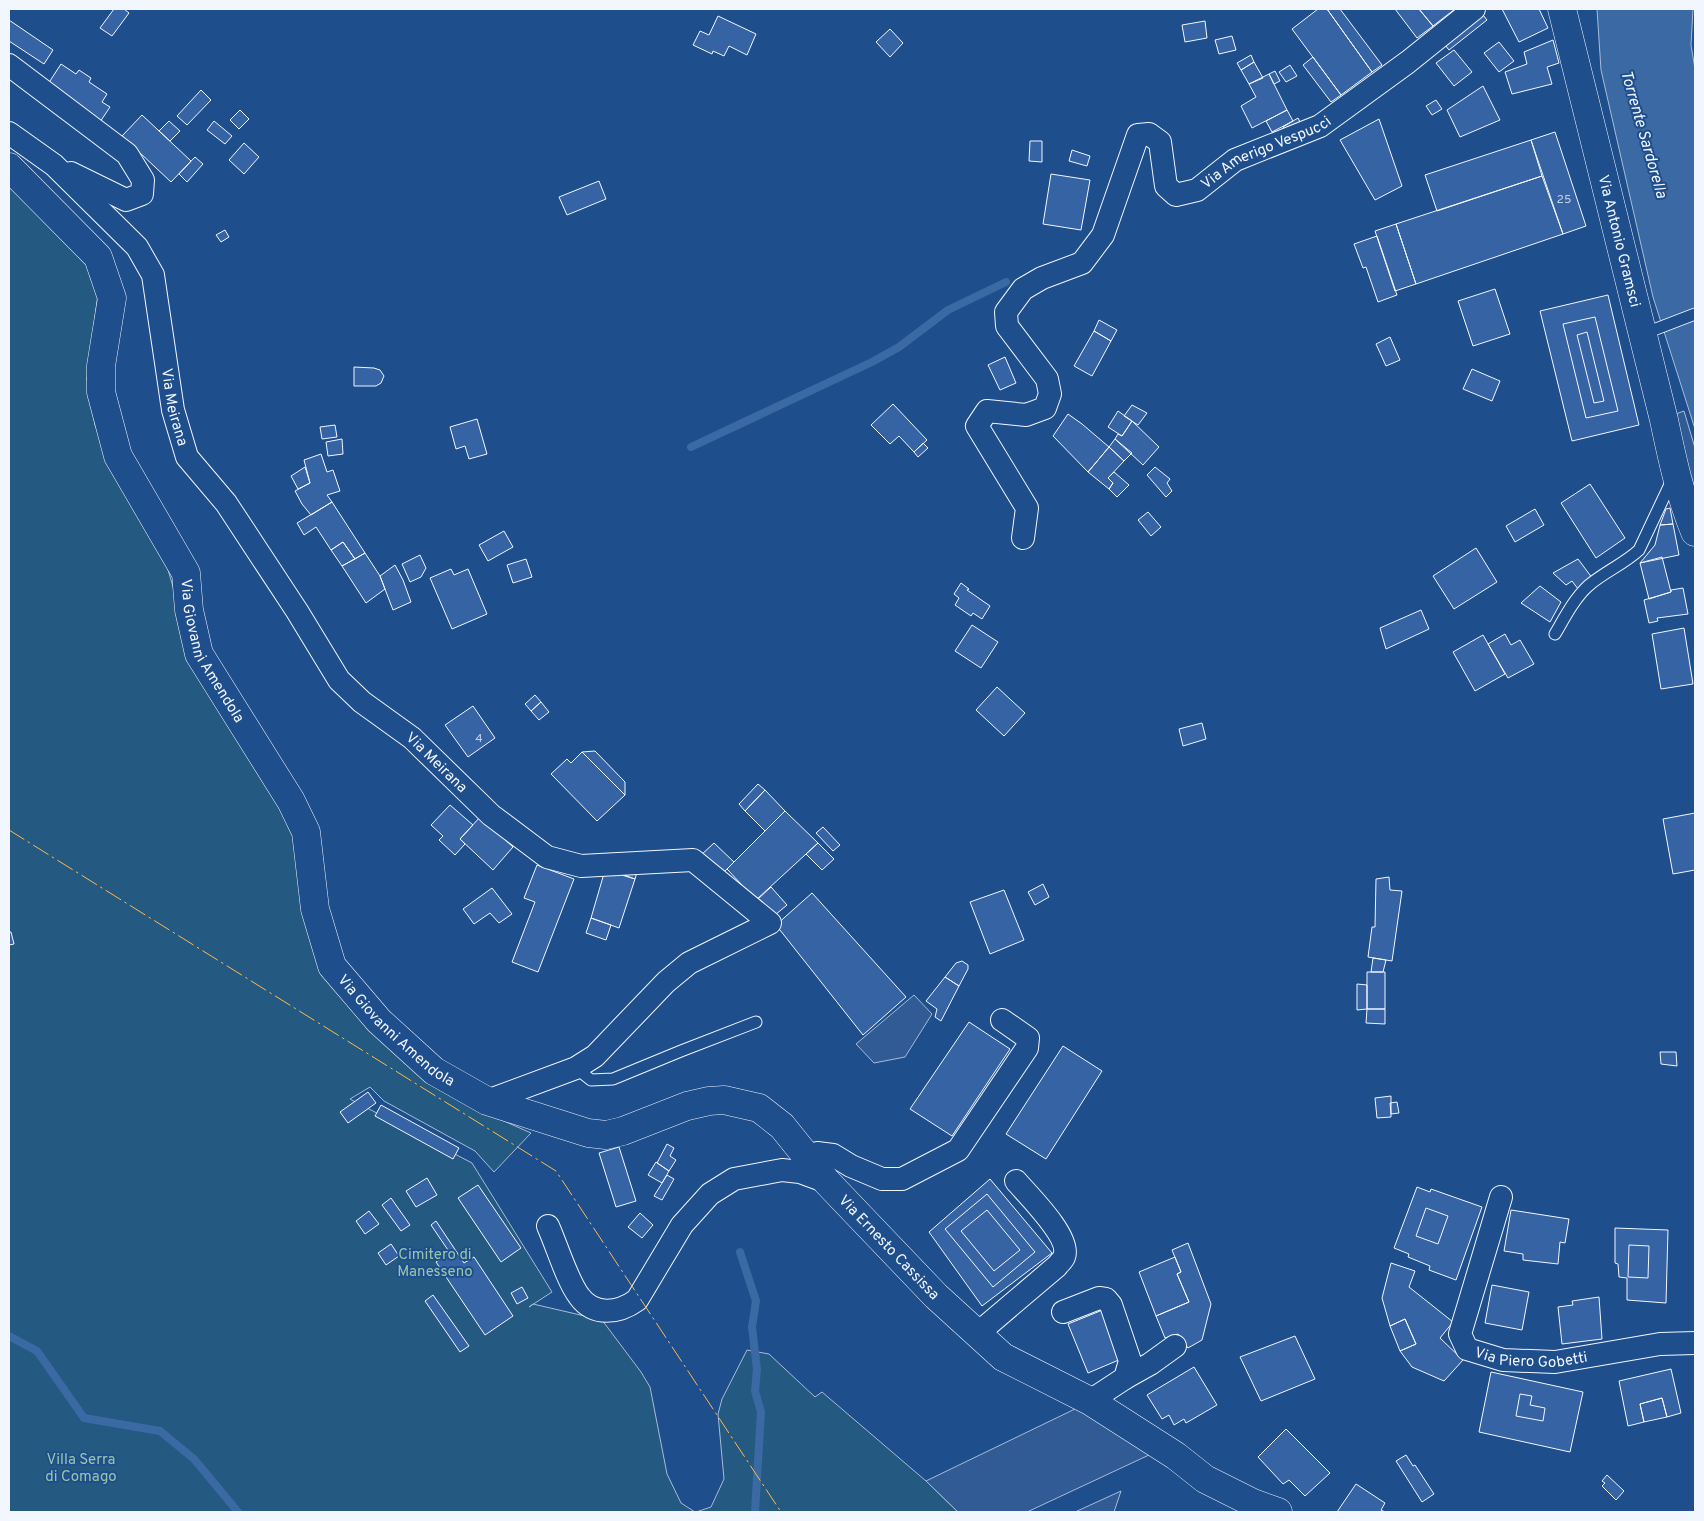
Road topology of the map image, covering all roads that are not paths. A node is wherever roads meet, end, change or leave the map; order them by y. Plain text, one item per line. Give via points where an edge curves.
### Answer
1 (1474, 9) edge
2 (1562, 9) edge
3 (9, 64) edge
4 (9, 133) edge
5 (54, 165) junction
6 (9, 167) edge
7 (1695, 314) edge
8 (1649, 331) junction
9 (1676, 472) junction
10 (1695, 532) edge
11 (1023, 538) dead end
12 (1555, 634) dead end
13 (1002, 1020) dead end
14 (756, 1022) dead end
15 (576, 1068) junction
16 (486, 1101) junction
17 (806, 1156) junction
18 (1016, 1181) dead end
19 (827, 1182) junction
20 (1501, 1197) dead end
21 (548, 1226) dead end
22 (1063, 1312) dead end
23 (977, 1334) junction
24 (1695, 1343) edge
25 (1175, 1346) dead end
26 (1125, 1378) junction
27 (1090, 1401) junction
28 (1278, 1512) edge

1 - 11 street, Via Amerigo Vespucci via 1320,126 1235,160 1197,190 1176,196 1166,186 1160,142 1150,134 1138,135 1103,235 1082,263 1023,289 1006,312 1007,326 1047,379 1050,394 1045,408 1026,415 987,411 977,426 1027,508
2 - 8 street, Via Antonio Gramsci
3 - 5 street, Via Meirana via 127,154 143,180 142,194 126,200
4 - 5 street, Via Meirana
5 - 15 street, Via Meirana via 137,247 153,275 173,410 187,457 226,503 339,680 362,702 412,738 491,814 547,857 581,866 693,860 770,923 689,963 666,982 595,1056
6 - 16 street, Via Giovanni Amendola via 98,257 112,298 101,366 101,392 118,456 186,573 189,610 199,654 292,801 306,832 315,909 332,966 379,1021 434,1071
7 - 8 lane
8 - 9 street, Via Antonio Gramsci
9 - 10 street, Via Antonio Gramsci
9 - 12 lane via 1639,550 1588,586
13 - 17 street via 1028,1038 1027,1048 958,1150 902,1179 882,1179 851,1166 833,1154
14 - 15 lane via 613,1080 591,1080
15 - 16 street, Via Meirana
16 - 17 street, Via Ernesto Cassissa via 588,1133 606,1135 687,1106 731,1101 759,1108 782,1126
17 - 19 street, Via Ernesto Cassissa
18 - 23 street via 1057,1230 1064,1243 1065,1256
19 - 21 street via 800,1172 782,1170 734,1179 710,1194 682,1224 637,1300 614,1311 602,1311 580,1298
19 - 23 street, Via Ernesto Cassissa
20 - 24 street, Via Piero Gobetti via 1460,1334 1467,1349 1503,1360 1555,1362 1660,1344
22 - 26 street via 1099,1298 1106,1299 1130,1361
23 - 27 street, Via Ernesto Cassissa via 1002,1357
25 - 26 street
26 - 27 street
27 - 28 street, Via Ernesto Cassissa via 1176,1456 1205,1479

